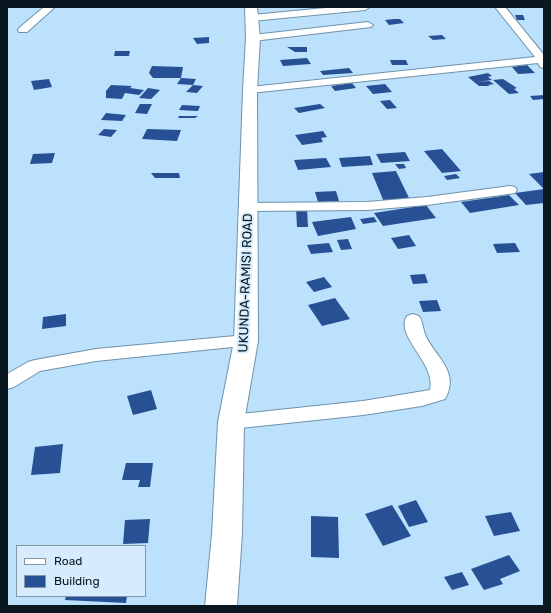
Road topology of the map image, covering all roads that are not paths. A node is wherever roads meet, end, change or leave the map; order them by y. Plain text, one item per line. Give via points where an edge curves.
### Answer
1 (50, 7) edge
2 (365, 7) edge
3 (500, 7) edge
4 (252, 21) edge
5 (368, 26) dead end
6 (23, 30) dead end
7 (543, 62) edge
8 (250, 90) junction
9 (510, 190) dead end
10 (248, 207) junction
11 (413, 320) dead end
12 (246, 341) junction
13 (7, 382) edge
14 (231, 422) junction
15 (221, 606) edge

1 - 6 street
2 - 4 street
3 - 7 street
4 - 5 street
4 - 8 highway, UKUNDA-RAMISI ROAD
7 - 8 street
8 - 10 highway, UKUNDA-RAMISI ROAD
9 - 10 street via 367,206
10 - 12 highway, UKUNDA-RAMISI ROAD
11 - 14 street via 413,327 436,367 441,383 438,394 363,408
12 - 13 street via 96,355 35,366
12 - 14 highway, UKUNDA-RAMISI ROAD
14 - 15 highway, UKUNDA-RAMISI ROAD via 227,534

